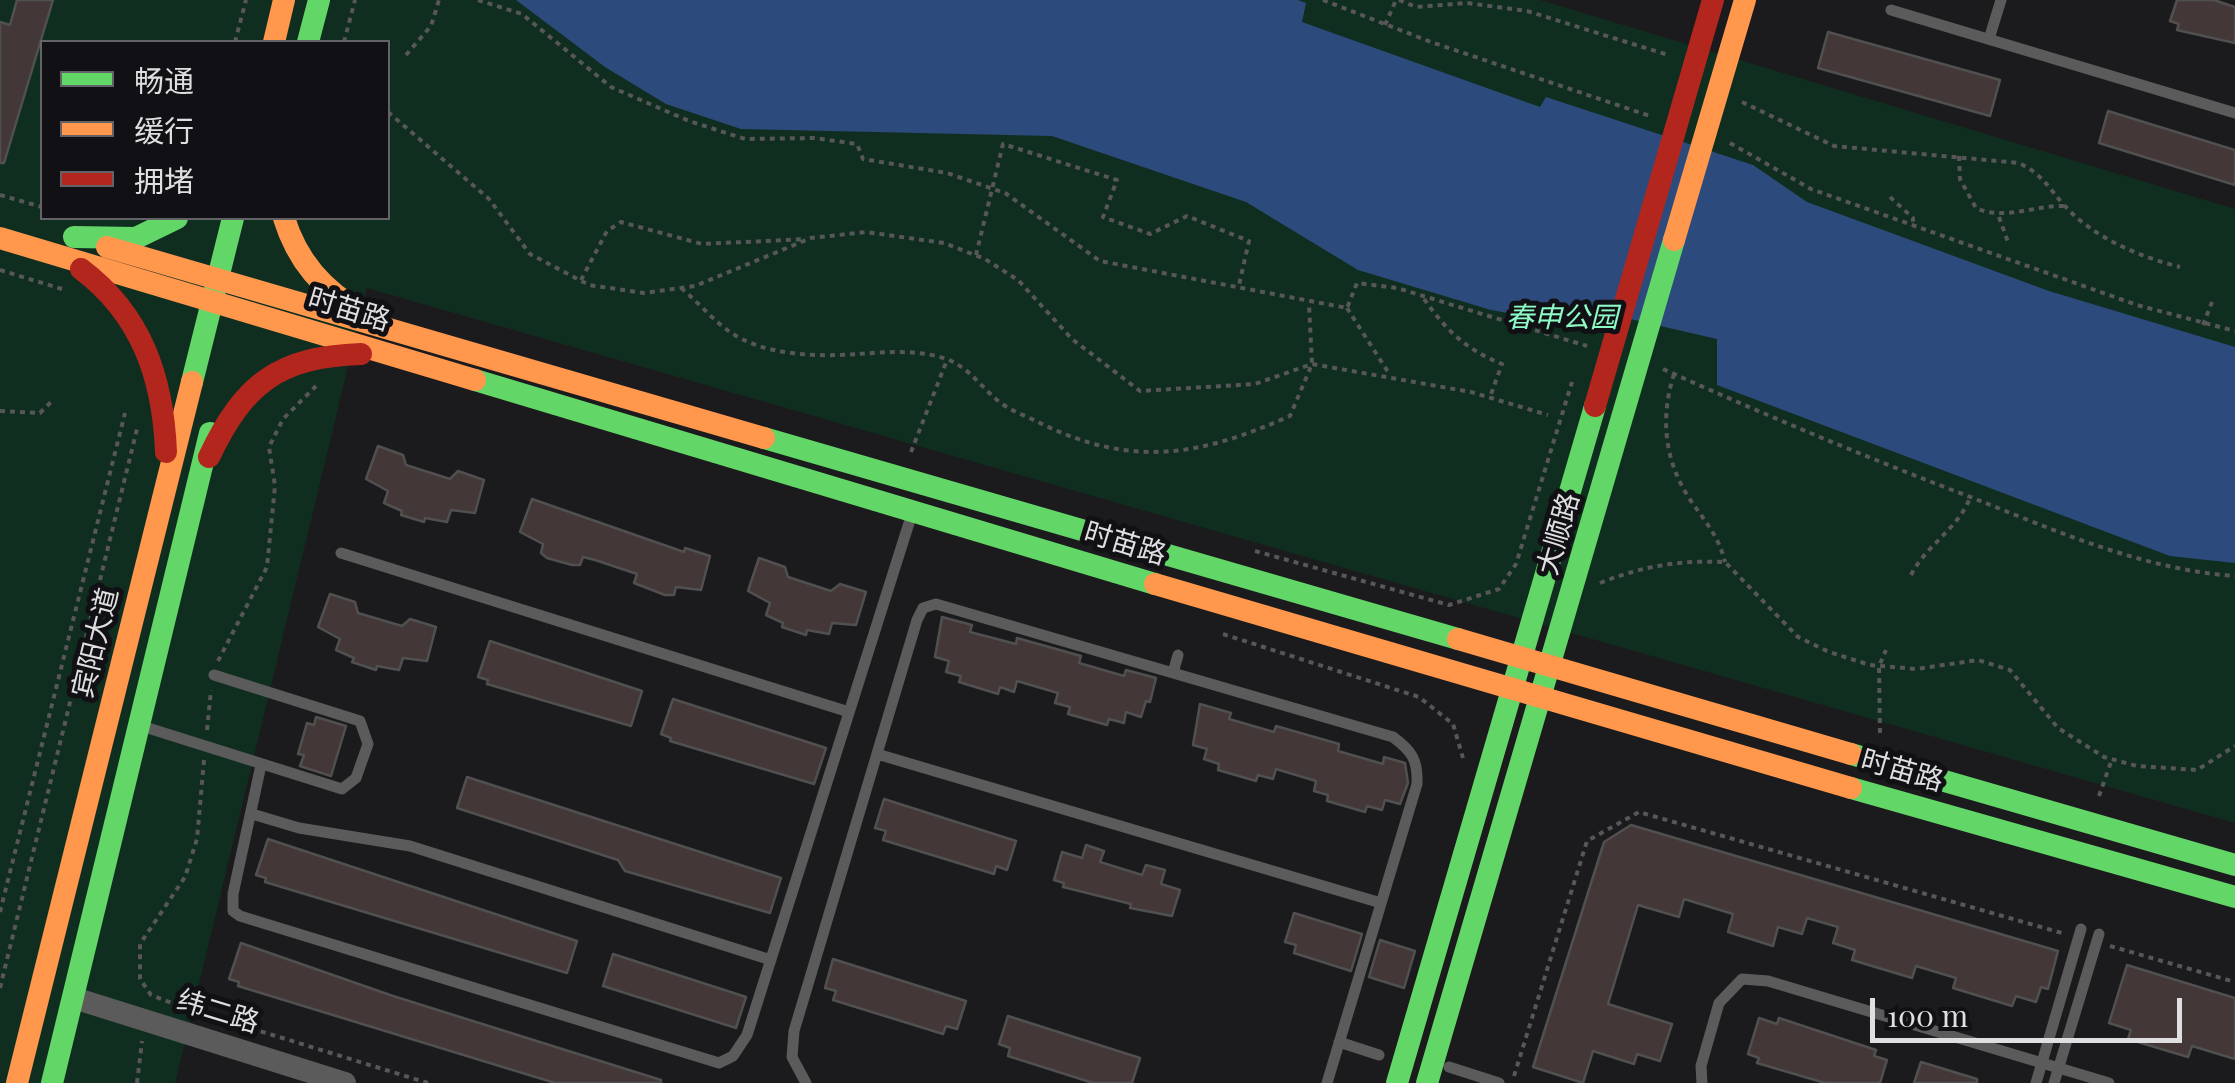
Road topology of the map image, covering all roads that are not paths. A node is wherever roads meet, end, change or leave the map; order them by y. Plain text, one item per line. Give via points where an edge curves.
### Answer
1 (284, 0) edge
2 (319, 0) edge
3 (1713, 0) edge
4 (1745, 0) edge
5 (2001, 0) edge
6 (1890, 10) dead end
7 (1989, 39) junction
8 (274, 40) edge
9 (309, 40) edge
10 (2235, 113) edge
11 (0, 216) edge
12 (173, 220) edge
13 (234, 220) edge
14 (285, 220) edge
15 (0, 238) edge
16 (67, 247) junction
17 (216, 290) junction
18 (402, 345) junction
19 (222, 385) dead end
20 (199, 480) junction
21 (166, 489) junction
22 (909, 523) dead end
23 (341, 553) dead end
24 (1178, 655) dead end
25 (1521, 659) junction
26 (1551, 668) junction
27 (1172, 673) junction
28 (214, 676) dead end
29 (1542, 700) junction
30 (849, 712) junction
31 (140, 726) junction
32 (876, 754) junction
33 (262, 766) junction
34 (252, 814) junction
35 (2235, 865) edge
36 (2235, 897) edge
37 (1381, 903) junction
38 (2081, 928) dead end
39 (2100, 939) road end
40 (771, 960) junction
41 (74, 998) junction
42 (1339, 1042) junction
43 (1379, 1055) dead end
44 (1449, 1067) dead end
45 (17, 1083) edge
46 (52, 1083) edge
47 (344, 1083) edge
48 (806, 1083) edge
49 (1327, 1083) edge
50 (1396, 1083) edge
51 (1427, 1083) edge
52 (1499, 1083) edge
53 (1702, 1083) edge
54 (2036, 1083) edge
55 (2054, 1083) edge
56 (2109, 1083) edge

1 - 8 main road
2 - 9 main road
3 - 25 main road, 大顺路
4 - 26 main road, 大顺路 via 1716,140 1646,342
5 - 7 lane
6 - 7 lane
7 - 10 lane
11 - 16 main road, 时苗路
12 - 16 main road via 136,238
13 - 17 main road, 宾阳大道
14 - 18 main road via 307,268
15 - 16 main road, 时苗路
16 - 17 main road, 时苗路
16 - 21 main road via 120,302 142,338 164,416
17 - 18 main road, 时苗路
17 - 21 main road, 宾阳大道
18 - 20 main road via 288,362 248,391 222,425
18 - 25 main road, 时苗路
18 - 29 main road, 时苗路
19 - 20 main road
20 - 31 main road
21 - 45 main road, 宾阳大道
22 - 30 lane
23 - 30 lane
24 - 27 lane
25 - 26 main road, 时苗路
25 - 50 main road, 大顺路
26 - 29 main road, 大顺路
26 - 35 main road, 时苗路
27 - 32 lane via 936,604 923,608 917,620
27 - 37 lane via 1393,737 1410,749 1417,784
28 - 33 lane via 360,721 368,744 356,778 342,790
29 - 36 main road, 时苗路
29 - 51 main road, 大顺路
30 - 40 lane
31 - 33 lane
31 - 41 main road
32 - 37 lane
32 - 48 lane via 794,1032 792,1057
33 - 34 lane
34 - 40 lane via 410,846
34 - 40 lane via 233,894 233,911 240,916 719,1064 748,1035
37 - 42 lane
38 - 54 lane
39 - 55 lane
41 - 46 main road
41 - 47 street, 纬二路
42 - 43 lane
42 - 49 lane
44 - 52 lane
53 - 56 lane via 1719,1003 1742,979 1768,981

